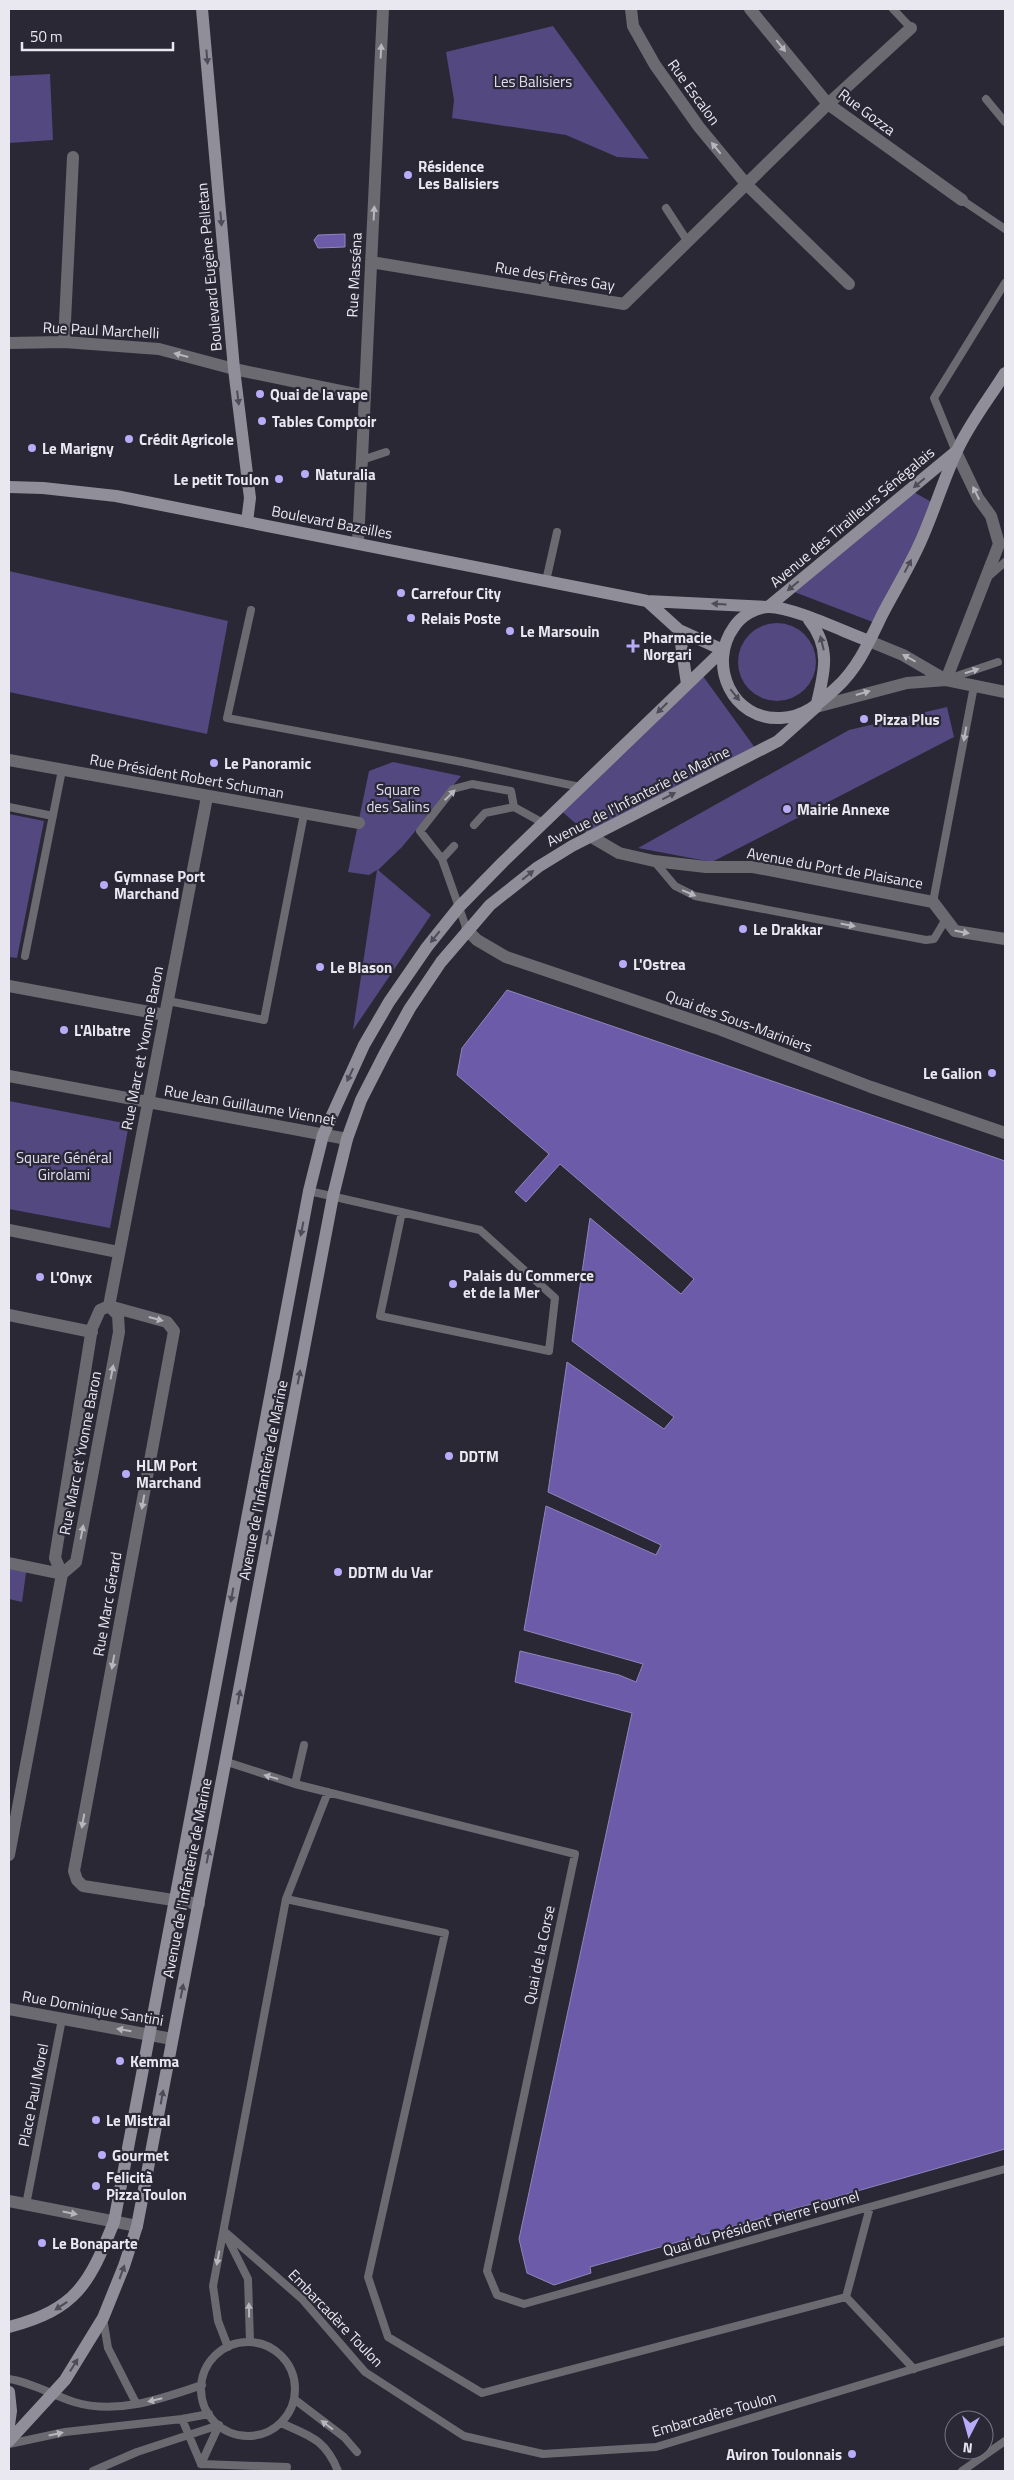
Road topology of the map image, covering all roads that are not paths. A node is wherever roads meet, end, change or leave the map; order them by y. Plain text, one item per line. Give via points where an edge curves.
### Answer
1 (202, 9) edge
2 (383, 9) edge
3 (631, 9) edge
4 (750, 9) edge
5 (893, 9) edge
6 (911, 28) joint
7 (986, 100) dead end
8 (828, 104) junction
9 (1005, 122) edge
10 (73, 157) dead end
11 (747, 186) junction
12 (962, 200) joint
13 (666, 208) dead end
14 (1005, 229) edge
15 (688, 242) junction
16 (371, 262) junction
17 (546, 277) dead end
18 (1005, 283) edge
19 (849, 284) dead end
20 (544, 291) junction
21 (64, 342) junction
22 (9, 343) edge
23 (234, 368) junction
24 (1005, 373) edge
25 (365, 396) junction
26 (386, 452) dead end
27 (956, 452) junction
28 (362, 460) junction
29 (9, 487) edge
30 (247, 522) junction
31 (558, 532) dead end
32 (1001, 532) edge
33 (358, 543) junction
34 (1005, 562) edge
35 (985, 579) junction
36 (546, 581) junction
37 (647, 600) junction
38 (768, 607) junction
39 (251, 610) dead end
40 (807, 618) junction
41 (679, 630) junction
42 (869, 641) junction
43 (723, 650) junction
44 (998, 662) dead end
45 (946, 680) junction
46 (687, 684) junction
47 (974, 686) junction
48 (1005, 692) edge
49 (816, 707) junction
50 (9, 760) edge
51 (62, 770) junction
52 (580, 788) junction
53 (207, 797) junction
54 (9, 807) edge
55 (514, 807) junction
56 (304, 814) junction
57 (53, 816) junction
58 (359, 823) dead end
59 (543, 823) junction
60 (474, 825) dead end
61 (590, 836) junction
62 (454, 846) dead end
63 (442, 859) junction
64 (654, 861) junction
65 (933, 902) junction
66 (459, 907) junction
67 (946, 919) junction
68 (467, 930) junction
69 (1005, 939) edge
70 (25, 956) dead end
71 (9, 986) edge
72 (168, 1001) junction
73 (165, 1015) junction
74 (9, 1076) edge
75 (148, 1103) junction
76 (1005, 1133) edge
77 (323, 1135) junction
78 (347, 1139) junction
79 (309, 1191) junction
80 (333, 1196) junction
81 (402, 1212) junction
82 (9, 1230) edge
83 (118, 1252) junction
84 (109, 1306) junction
85 (9, 1315) edge
86 (92, 1332) junction
87 (9, 1563) edge
88 (62, 1574) junction
89 (304, 1745) dead end
90 (227, 1762) junction
91 (295, 1784) junction
92 (21, 1790) junction
93 (328, 1792) junction
94 (9, 1798) edge
95 (10, 1837) edge
96 (9, 1856) edge
97 (286, 1899) junction
98 (175, 1900) junction
99 (199, 1904) junction
100 (9, 2009) edge
101 (62, 2019) junction
102 (149, 2035) junction
103 (172, 2039) junction
104 (1005, 2169) edge
105 (9, 2201) edge
106 (26, 2205) junction
107 (870, 2207) junction
108 (114, 2222) junction
109 (137, 2226) junction
110 (224, 2231) junction
111 (846, 2297) junction
112 (524, 2304) joint
113 (103, 2318) junction
114 (9, 2327) edge
115 (1005, 2341) edge
116 (250, 2342) junction
117 (228, 2346) junction
118 (914, 2369) junction
119 (9, 2379) edge
120 (202, 2385) junction
121 (9, 2392) edge
122 (53, 2395) junction
123 (294, 2399) junction
124 (136, 2403) junction
125 (209, 2414) junction
126 (182, 2420) junction
127 (281, 2423) junction
128 (9, 2425) edge
129 (219, 2425) junction
130 (189, 2435) junction
131 (1005, 2441) edge
132 (9, 2442) edge
133 (357, 2452) dead end
134 (201, 2464) junction
135 (287, 2467) dead end
136 (93, 2471) edge
137 (338, 2471) edge
138 (962, 2471) edge

1 -> 23 main road, Boulevard Eugène Pelletan
16 -> 2 street, Rue Masséna
11 -> 3 street, Rue Escalon via 654,65 633,26
4 -> 8 street, Rue Gozza
5 - 6 lane
6 - 8 street, Rue des Frères Gay
7 - 9 lane
8 - 11 street, Rue des Frères Gay
8 - 12 street, Rue Gozza
10 - 21 street
11 - 15 street, Rue des Frères Gay
11 - 19 street, Rue Escalon
12 - 14 lane
13 - 15 lane
15 - 20 street, Rue des Frères Gay via 624,304
16 - 20 street, Rue des Frères Gay
16 - 25 street, Rue Masséna
17 - 20 lane
18 - 27 lane via 934,398
21 - 22 street, Rue Paul Marchelli
23 -> 21 street, Rue Paul Marchelli via 159,349
23 - 25 street, Rue Paul Marchelli
23 -> 30 main road, Boulevard Eugène Pelletan via 250,498
24 - 27 main road, Avenue des Tirailleurs Sénégalais
25 - 28 street, Rue Masséna
26 - 28 lane
32 -> 27 street via 978,498
27 -> 38 main road, Avenue des Tirailleurs Sénégalais
42 -> 27 main road, Avenue des Tirailleurs Sénégalais via 919,545
28 - 33 street, Rue Masséna
29 - 30 main road, Boulevard Bazeilles via 116,496
30 - 33 main road, Boulevard Bazeilles
31 - 36 lane
32 - 35 street
33 - 36 main road, Boulevard Bazeilles
34 - 35 lane
35 - 45 street
36 - 37 main road, Boulevard Bazeilles
38 -> 37 main road, Boulevard Bazeilles
37 - 41 main road
38 - 40 main road
38 - 43 main road via 739,620
39 - 52 lane via 227,718 454,760
40 - 42 main road
49 -> 40 main road via 823,680 824,653 818,631
41 - 43 main road
41 - 46 main road
45 -> 42 street
42 - 49 main road, Avenue de l'Infanterie de Marine via 861,660
43 - 46 main road, Avenue de l'Infanterie de Marine
43 -> 49 main road via 724,678 730,690 747,708 766,717 781,718
45 -> 44 lane
45 - 47 street
49 -> 45 street via 907,683
46 -> 52 main road, Avenue de l'Infanterie de Marine
47 - 48 street
47 -> 65 lane
61 -> 49 main road, Avenue de l'Infanterie de Marine via 778,741
50 - 51 street, Rue Président Robert Schuman
51 - 53 street, Rue Président Robert Schuman
51 - 57 lane
52 - 59 main road, Avenue de l'Infanterie de Marine
53 - 56 street, Rue Président Robert Schuman
53 - 72 street, Rue Marc et Yvonne Baron
54 - 57 lane
55 - 59 lane
55 - 60 lane via 486,813
63 -> 55 lane via 420,832 453,789 472,784 511,791
56 - 58 street, Rue Président Robert Schuman
56 - 72 lane via 264,1020
57 - 70 lane
59 - 66 main road, Avenue de l'Infanterie de Marine
61 - 64 street, Avenue du Port de Plaisance via 619,853
68 -> 61 main road, Avenue de l'Infanterie de Marine via 490,905 538,867
62 - 63 lane
63 - 66 lane
64 - 65 street, Avenue du Port de Plaisance via 706,867 753,866
64 -> 67 lane via 675,886 696,896 926,940 934,939
65 - 67 street, Avenue du Port de Plaisance
66 - 68 lane
66 -> 77 main road, Avenue de l'Infanterie de Marine via 389,1002 364,1045
67 -> 69 street, Avenue du Port de Plaisance via 954,931
68 - 76 street, Quai des Sous-Mariniers via 477,940 506,957 716,1028 871,1087
68 - 78 main road, Avenue de l'Infanterie de Marine via 410,1008 361,1100
71 - 73 street
72 - 73 street, Rue Marc et Yvonne Baron
73 - 75 street, Rue Marc et Yvonne Baron
74 - 75 street, Rue Jean Guillaume Viennet
75 - 77 street, Rue Jean Guillaume Viennet
75 - 83 street, Rue Marc et Yvonne Baron
77 - 78 street, Rue Jean Guillaume Viennet
77 - 79 main road, Avenue de l'Infanterie de Marine
78 - 80 main road, Avenue de l'Infanterie de Marine
79 - 80 lane
79 -> 98 main road, Avenue de l'Infanterie de Marine
80 - 81 lane
90 -> 80 main road, Avenue de l'Infanterie de Marine
81 - 81 lane via 480,1230 555,1298 549,1351 380,1316
82 - 83 street
83 - 84 street, Rue Marc et Yvonne Baron
84 - 86 street, Rue Marc et Yvonne Baron via 100,1310
88 -> 84 street, Rue Marc et Yvonne Baron via 76,1562 120,1332 118,1315
84 -> 98 street, Rue Marc Gérard via 167,1322 174,1331 74,1871 83,1886
85 - 86 street
86 - 88 street, Rue Marc et Yvonne Baron via 55,1558
87 - 88 street
88 - 92 street, Rue Marc et Yvonne Baron
89 - 91 lane
91 -> 90 lane, Quai de la Corse
99 -> 90 main road, Avenue de l'Infanterie de Marine
91 - 93 lane, Quai de la Corse
92 - 94 street
92 - 95 street, Rue Marc et Yvonne Baron
93 - 97 lane
93 - 112 lane, Quai de la Corse via 575,1854 487,2271 497,2295
95 - 96 street, Rue Marc et Yvonne Baron
97 - 110 lane
97 - 111 lane via 445,1933 368,2277 388,2337 482,2393
98 - 99 street, Rue Marc Gérard
98 - 102 main road, Avenue de l'Infanterie de Marine
103 -> 99 main road, Avenue de l'Infanterie de Marine
100 - 101 street, Rue Dominique Santini
102 -> 101 street, Rue Dominique Santini
101 - 106 lane, Place Paul Morel
102 - 103 street, Rue Dominique Santini
102 - 108 main road, Avenue de l'Infanterie de Marine
109 -> 103 main road, Avenue de l'Infanterie de Marine
104 - 107 lane, Quai du Président Pierre Fournel
105 - 106 street
106 -> 108 street
107 - 111 lane
107 - 112 lane, Quai du Président Pierre Fournel
108 - 109 street
108 -> 114 main road, Avenue de l'Infanterie de Marine via 96,2266 80,2290 62,2307
113 -> 109 main road, Avenue de l'Infanterie de Marine
116 -> 110 lane via 248,2279
110 -> 117 lane via 213,2286 218,2321
110 - 118 lane, Embarcadère Toulon via 302,2299 364,2372 464,2436 543,2454 656,2447
111 - 118 lane
122 -> 113 main road, Avenue de l'Infanterie de Marine
113 - 124 lane via 108,2348
115 - 118 lane, Embarcadère Toulon
116 - 117 lane
116 - 123 lane via 274,2350 284,2358 295,2380
117 - 120 lane via 210,2362
119 - 122 lane via 20,2380
120 -> 124 lane via 155,2401
120 - 125 lane via 202,2398
121 - 128 main road
122 - 124 lane via 101,2408
122 - 132 main road, Avenue de l'Infanterie de Marine
123 - 127 lane
133 -> 123 lane via 344,2437
125 - 126 lane
125 - 129 lane
126 - 130 lane
132 -> 126 lane via 65,2432
127 - 129 lane via 264,2433 248,2436 233,2433
127 - 137 lane via 318,2439
129 - 130 lane
129 - 134 lane
130 - 134 lane
130 - 136 lane
131 - 138 lane
134 - 135 lane

